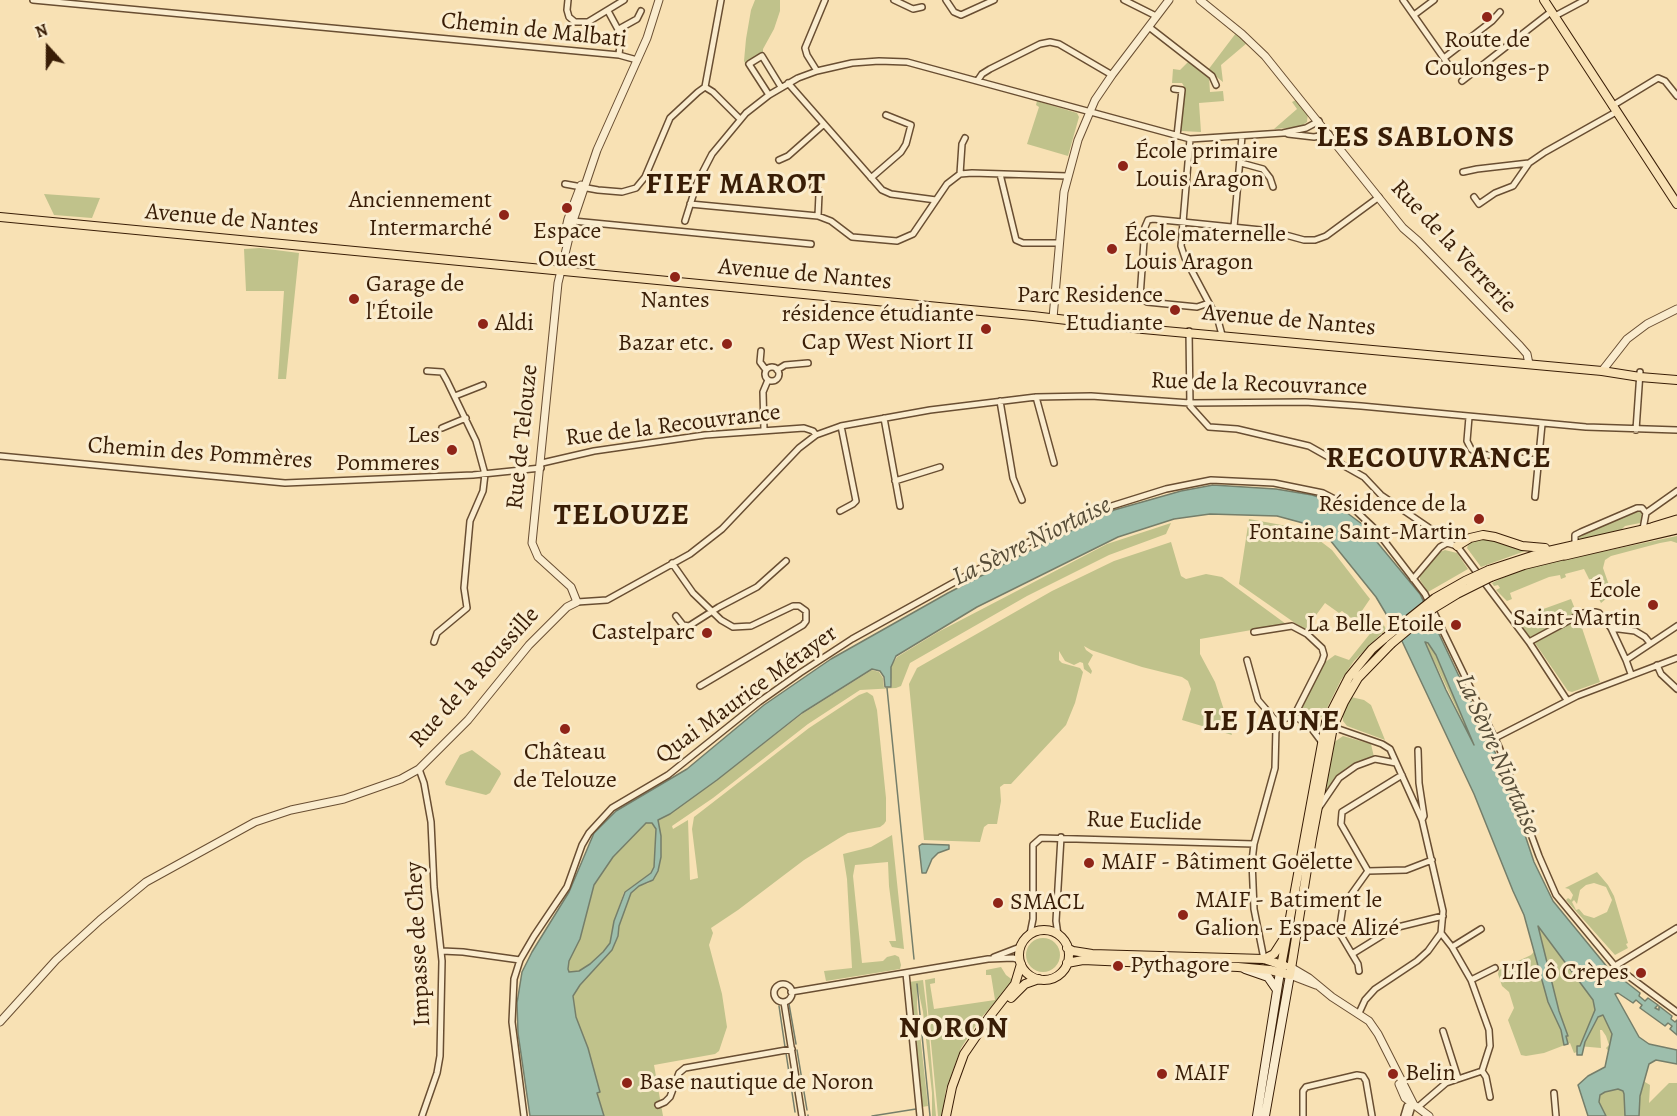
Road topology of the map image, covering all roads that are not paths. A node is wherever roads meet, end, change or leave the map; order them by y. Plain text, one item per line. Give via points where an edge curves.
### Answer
1 (33, 0) edge
2 (568, 0) edge
3 (624, 0) edge
4 (659, 0) edge
5 (721, 0) edge
6 (825, 0) edge
7 (894, 0) edge
8 (946, 0) edge
9 (994, 0) edge
10 (1124, 0) edge
11 (1169, 0) edge
12 (1200, 0) edge
13 (1403, 0) edge
14 (1434, 0) edge
15 (1544, 0) edge
16 (1585, 0) edge
17 (922, 7) dead end
18 (608, 11) junction
19 (640, 11) dead end
20 (1500, 12) dead end
21 (1554, 13) junction
22 (1414, 15) junction
23 (1156, 16) junction
24 (1149, 27) junction
25 (619, 29) junction
26 (619, 55) junction
27 (1444, 58) junction
28 (637, 60) junction
29 (1450, 66) dead end
30 (817, 71) junction
31 (1112, 75) junction
32 (978, 80) junction
33 (1462, 81) dead end
34 (788, 83) junction
35 (1216, 85) dead end
36 (705, 87) junction
37 (781, 87) junction
38 (1174, 89) dead end
39 (769, 95) junction
40 (1677, 96) edge
41 (1614, 109) junction
42 (1089, 112) junction
43 (886, 115) dead end
44 (740, 119) junction
45 (1319, 121) junction
46 (823, 125) junction
47 (1283, 133) junction
48 (1329, 134) junction
49 (1177, 136) junction
50 (1242, 136) junction
51 (965, 138) dead end
52 (1190, 140) junction
53 (779, 160) dead end
54 (1241, 163) junction
55 (1528, 163) junction
56 (1463, 172) dead end
57 (960, 174) junction
58 (1000, 174) junction
59 (1067, 176) junction
60 (871, 178) junction
61 (565, 184) dead end
62 (584, 187) junction
63 (813, 187) dead end
64 (1273, 188) dead end
65 (1378, 197) junction
66 (1473, 197) dead end
67 (936, 200) junction
68 (690, 204) junction
69 (1677, 204) edge
70 (818, 216) junction
71 (0, 217) edge
72 (573, 221) junction
73 (685, 221) dead end
74 (1182, 222) junction
75 (1234, 227) junction
76 (1059, 243) junction
77 (811, 244) dead end
78 (564, 259) junction
79 (561, 271) junction
80 (1209, 303) junction
81 (1677, 309) edge
82 (1053, 318) junction
83 (1189, 331) junction
84 (1222, 335) junction
85 (761, 351) dead end
86 (1613, 355) junction
87 (808, 363) dead end
88 (1529, 364) junction
89 (766, 370) junction
90 (777, 370) junction
91 (427, 371) dead end
92 (1604, 371) junction
93 (1618, 371) junction
94 (1640, 375) junction
95 (1677, 378) edge
96 (768, 380) junction
97 (483, 386) dead end
98 (456, 396) junction
99 (1036, 397) junction
100 (1000, 401) junction
101 (1190, 403) junction
102 (1470, 417) junction
103 (466, 418) junction
104 (884, 418) junction
105 (1542, 424) junction
106 (841, 426) junction
107 (442, 429) dead end
108 (764, 430) junction
109 (1636, 430) junction
110 (1677, 430) edge
111 (816, 435) junction
112 (0, 456) edge
113 (1538, 460) junction
114 (1054, 463) dead end
115 (542, 465) junction
116 (940, 466) dead end
117 (484, 474) junction
118 (895, 481) junction
119 (1677, 490) edge
120 (1535, 498) dead end
121 (1022, 500) dead end
122 (900, 506) dead end
123 (840, 511) dead end
124 (1646, 513) junction
125 (1677, 521) edge
126 (1654, 527) joint
127 (1642, 529) junction
128 (1677, 529) edge
129 (1447, 543) junction
130 (1457, 546) junction
131 (1569, 548) junction
132 (786, 561) dead end
133 (672, 563) junction
134 (1413, 579) junction
135 (578, 602) junction
136 (713, 612) junction
137 (676, 616) dead end
138 (1677, 626) edge
139 (1611, 628) junction
140 (1254, 632) dead end
141 (1388, 641) junction
142 (434, 642) dead end
143 (1529, 642) junction
144 (1650, 644) junction
145 (1677, 658) edge
146 (1248, 660) dead end
147 (1626, 660) junction
148 (1657, 665) junction
149 (1631, 674) junction
150 (700, 686) dead end
151 (1677, 689) edge
152 (1567, 700) junction
153 (1294, 716) junction
154 (1276, 721) junction
155 (1333, 727) junction
156 (1495, 738) junction
157 (1322, 741) junction
158 (1418, 750) dead end
159 (1396, 763) junction
160 (419, 769) junction
161 (1402, 775) junction
162 (1317, 810) junction
163 (1422, 820) junction
164 (1170, 834) dead end
165 (1060, 837) junction
166 (1128, 839) junction
167 (1170, 841) junction
168 (1198, 842) junction
169 (1254, 844) junction
170 (1128, 848) dead end
171 (1198, 851) dead end
172 (1432, 860) junction
173 (1368, 871) junction
174 (1443, 916) junction
175 (1677, 928) edge
176 (1481, 929) dead end
177 (1441, 933) junction
178 (1030, 934) junction
179 (1058, 935) junction
180 (1287, 935) junction
181 (1020, 947) junction
182 (1452, 947) junction
183 (1067, 948) junction
184 (442, 951) junction
185 (1352, 954) junction
186 (988, 959) junction
187 (1264, 959) junction
188 (520, 960) junction
189 (1020, 962) junction
190 (1067, 963) junction
191 (1615, 966) junction
192 (1238, 967) junction
193 (1495, 968) dead end
194 (1281, 969) junction
195 (1291, 971) junction
196 (1359, 972) dead end
197 (906, 973) junction
198 (1039, 979) junction
199 (1471, 980) junction
200 (1304, 981) junction
201 (1320, 987) junction
202 (1277, 990) junction
203 (791, 992) junction
204 (1287, 994) junction
205 (784, 1002) junction
206 (1677, 1012) edge
207 (1359, 1013) junction
208 (0, 1022) edge
209 (1443, 1031) dead end
210 (978, 1033) junction
211 (792, 1049) junction
212 (1482, 1071) junction
213 (1458, 1078) junction
214 (1554, 1093) dead end
215 (1490, 1097) dead end
216 (658, 1105) dead end
217 (1416, 1105) junction
218 (422, 1116) edge
219 (524, 1116) edge
220 (802, 1116) edge
221 (921, 1116) edge
222 (946, 1116) edge
223 (1257, 1116) edge
224 (1265, 1116) edge
225 (1304, 1116) edge
226 (1372, 1116) edge
227 (1407, 1116) edge
228 (1430, 1116) edge
229 (1556, 1116) edge

1 - 26 street, Chemin de Malbati
2 - 18 street via 567,13 573,21 588,22
3 - 18 street
4 - 28 street, Rue de Telouze
5 - 36 street
6 - 30 street via 806,48
7 - 17 street via 913,9
8 - 9 street via 961,15
10 - 23 street
11 - 23 street
12 - 45 street, Rue de la Verrerie via 1265,56
13 - 22 street
14 - 22 street
15 - 21 main road
16 - 21 street
18 - 25 street
19 - 25 street via 637,19
20 - 27 street
21 - 33 street
21 - 41 main road
22 - 27 street
23 - 24 street
24 - 31 street
24 - 35 street via 1212,76
25 - 26 street
26 - 28 street, Chemin de Malbati
27 - 29 street
28 - 62 street, Rue de Telouze
30 - 32 street via 852,63 898,62
30 - 34 street
31 - 32 street via 1050,42 990,69
31 - 42 street
32 - 42 street
34 - 37 street
34 - 46 street
36 - 44 street
36 - 62 street via 670,118 640,185 622,192
37 - 39 street
37 - 39 street via 762,56 749,64
38 - 49 street via 1182,90
39 - 44 street
40 - 41 street via 1658,78
41 - 55 street
41 - 69 main road
42 - 49 street
42 - 59 street
43 - 60 street via 911,125 901,152
44 - 68 street via 712,153
45 - 47 street
45 - 48 street, Rue de la Verrerie
46 - 53 street
46 - 60 street
47 - 48 street via 1314,137
47 - 50 street
48 - 65 street, Rue de la Verrerie
49 - 52 street
50 - 52 street
50 - 54 street
51 - 57 street
52 - 74 street
54 - 64 street via 1263,169
54 - 75 street
55 - 56 street
55 - 66 street via 1513,186 1479,204
57 - 58 street
57 - 67 street
58 - 59 street
58 - 76 street via 1016,240
59 - 76 street
60 - 67 street via 891,195
61 - 62 street
62 - 72 street, Rue de Telouze
62 - 78 street, Rue de Telouze via 568,219
63 - 70 street via 819,194
65 - 75 street via 1315,240
65 - 88 street, Rue de la Verrerie via 1402,228 1520,346
67 - 70 street via 913,234 897,242 852,237
68 - 70 street
68 - 73 street
71 - 79 main road, Avenue de Nantes
72 - 77 street
72 - 78 street, Rue de Telouze
74 - 75 street
74 - 80 street via 1183,253
74 - 80 street via 1147,222 1140,297 1147,302 1197,307
76 - 82 street
78 - 79 street, Rue de Telouze
79 - 82 main road, Avenue de Nantes
79 - 115 street, Rue de Telouze
80 - 84 street
81 - 86 street via 1636,332
82 - 83 main road, Avenue de Nantes
83 - 84 main road, Avenue de Nantes
83 - 101 street
84 - 88 main road, Avenue de Nantes
85 - 89 street via 760,362
86 - 92 street
86 - 93 street
87 - 90 street via 785,365
88 - 92 main road, Avenue de Nantes
89 - 90 street
89 - 96 street
90 - 96 street via 778,378
91 - 98 street via 442,372
92 - 93 main road, Avenue de Nantes
92 - 94 main road, Avenue de Nantes
93 - 94 main road, Avenue de Nantes
94 - 95 main road, Avenue de Nantes
94 - 109 street
96 - 108 street via 763,392
97 - 98 street
98 - 103 street
99 - 100 street, Rue de la Recouvrance
99 - 101 street, Rue de la Recouvrance
99 - 114 street
100 - 104 street, Rue de la Recouvrance
100 - 121 street via 1013,478
101 - 102 street, Rue de la Recouvrance via 1305,402
101 - 129 street via 1196,415 1212,429 1237,429 1309,446 1364,477 1384,497
102 - 105 street, Rue de la Recouvrance
102 - 113 street via 1467,441 1478,454
103 - 107 street
103 - 117 street
104 - 106 street, Rue de la Recouvrance
104 - 118 street
105 - 109 street, Rue de la Recouvrance
105 - 113 street
106 - 111 street, Rue de la Recouvrance
106 - 123 street via 856,501
108 - 111 street, Rue de la Recouvrance via 808,429
108 - 115 street, Rue de la Recouvrance via 594,451
109 - 110 street, Rue de la Recouvrance
111 - 133 street via 722,529
112 - 117 street, Chemin des Pommères via 285,483
113 - 120 street
115 - 117 street, Chemin des Pommères
115 - 135 street, Rue de Telouze via 534,517 534,549 540,560 571,587
116 - 118 street
117 - 142 street via 483,490 470,521 464,579 467,608 437,633
118 - 122 street
119 - 124 street
124 - 127 street
124 - 131 street via 1637,508 1581,532
125 - 126 highway
126 - 127 main road
127 - 131 main road
128 - 131 highway
129 - 130 street
129 - 134 street via 1436,550
130 - 131 main road via 1484,536 1528,548
130 - 143 street
131 - 141 main road, bridge via 1490,574
132 - 136 street via 752,591
133 - 135 street via 622,594 607,600
133 - 136 street via 693,593
134 - 156 street, Quai Maurice Métayer via 1425,594
134 - 188 street, Quai Maurice Métayer via 1368,522 1340,500 1312,489 1247,480 1211,480 1102,509 1029,542 852,639 759,702 668,775 612,808 589,833 567,887
135 - 160 street, Rue de la Roussille via 561,612 529,645 468,720
136 - 137 street via 687,627
136 - 150 street via 738,628 793,606 803,608 807,616 803,625
138 - 144 street
139 - 143 street via 1599,614 1588,611
139 - 144 street via 1635,631
139 - 147 street
140 - 153 street via 1292,626 1322,648 1322,661
141 - 155 main road via 1358,678
141 - 157 main road via 1358,665 1341,689
143 - 152 street
144 - 147 street
145 - 148 street
146 - 154 street via 1258,700
147 - 149 street
148 - 149 street
148 - 151 street
149 - 152 street
152 - 156 street
153 - 154 street
153 - 157 street via 1309,725
154 - 169 street via 1275,768
155 - 159 street via 1387,746
155 - 162 main road
156 - 191 street, Quai Maurice Métayer via 1554,891
157 - 180 main road
158 - 163 street
159 - 161 street
159 - 162 street via 1375,759 1356,766 1339,778
160 - 184 street, Impasse de Chey via 430,822
160 - 208 street, Rue de la Roussille via 344,799 255,822 146,882 56,960
161 - 163 street
161 - 173 street via 1342,812 1341,824
162 - 195 main road
163 - 172 street
164 - 167 street
165 - 166 street, Rue Euclide
165 - 178 street, Rue Euclide via 1034,842
165 - 179 street
166 - 167 street, Rue Euclide
166 - 170 street
167 - 168 street, Rue Euclide
168 - 169 street, Rue Euclide
168 - 171 street
169 - 187 street via 1254,909
172 - 173 street via 1406,870
172 - 174 street
173 - 185 street via 1343,906 1338,927
174 - 177 street
174 - 185 street via 1394,928
175 - 191 street
176 - 182 street
177 - 182 street
177 - 207 street via 1423,956 1374,989
178 - 179 main road via 1044,930
178 - 181 main road
179 - 183 main road
180 - 187 main road via 1274,954
180 - 194 main road
181 - 186 street
181 - 189 main road
182 - 199 street
183 - 187 main road via 1099,954
183 - 190 main road
184 - 188 street
184 - 218 street, Impasse de Chey via 440,1056
185 - 196 street
186 - 189 street
186 - 197 street
187 - 194 main road
188 - 219 street, Quai Maurice Métayer via 512,990 512,1022
189 - 198 main road via 1028,974
189 - 210 main road via 1015,984
190 - 192 main road via 1083,960
190 - 198 main road via 1056,976
191 - 206 street, Quai Maurice Métayer
192 - 194 main road
192 - 202 main road via 1266,976
193 - 199 street
194 - 195 main road
194 - 202 main road
195 - 200 street
195 - 201 street
195 - 204 main road
197 - 203 street
197 - 221 street
198 - 210 main road via 1022,986
199 - 212 street via 1489,1030 1490,1046
200 - 201 street
200 - 204 street
201 - 207 street
202 - 223 main road
203 - 205 street
203 - 205 street via 784,984 776,987 775,998
204 - 224 main road
205 - 211 street
207 - 217 street via 1375,1029
209 - 213 street
210 - 222 main road via 959,1064
211 - 216 street via 685,1068 679,1073 670,1097
211 - 220 street
212 - 213 street
212 - 215 street
213 - 217 street
214 - 229 street
217 - 227 street via 1407,1106
217 - 228 street
225 - 226 street via 1306,1087 1357,1075 1366,1081

